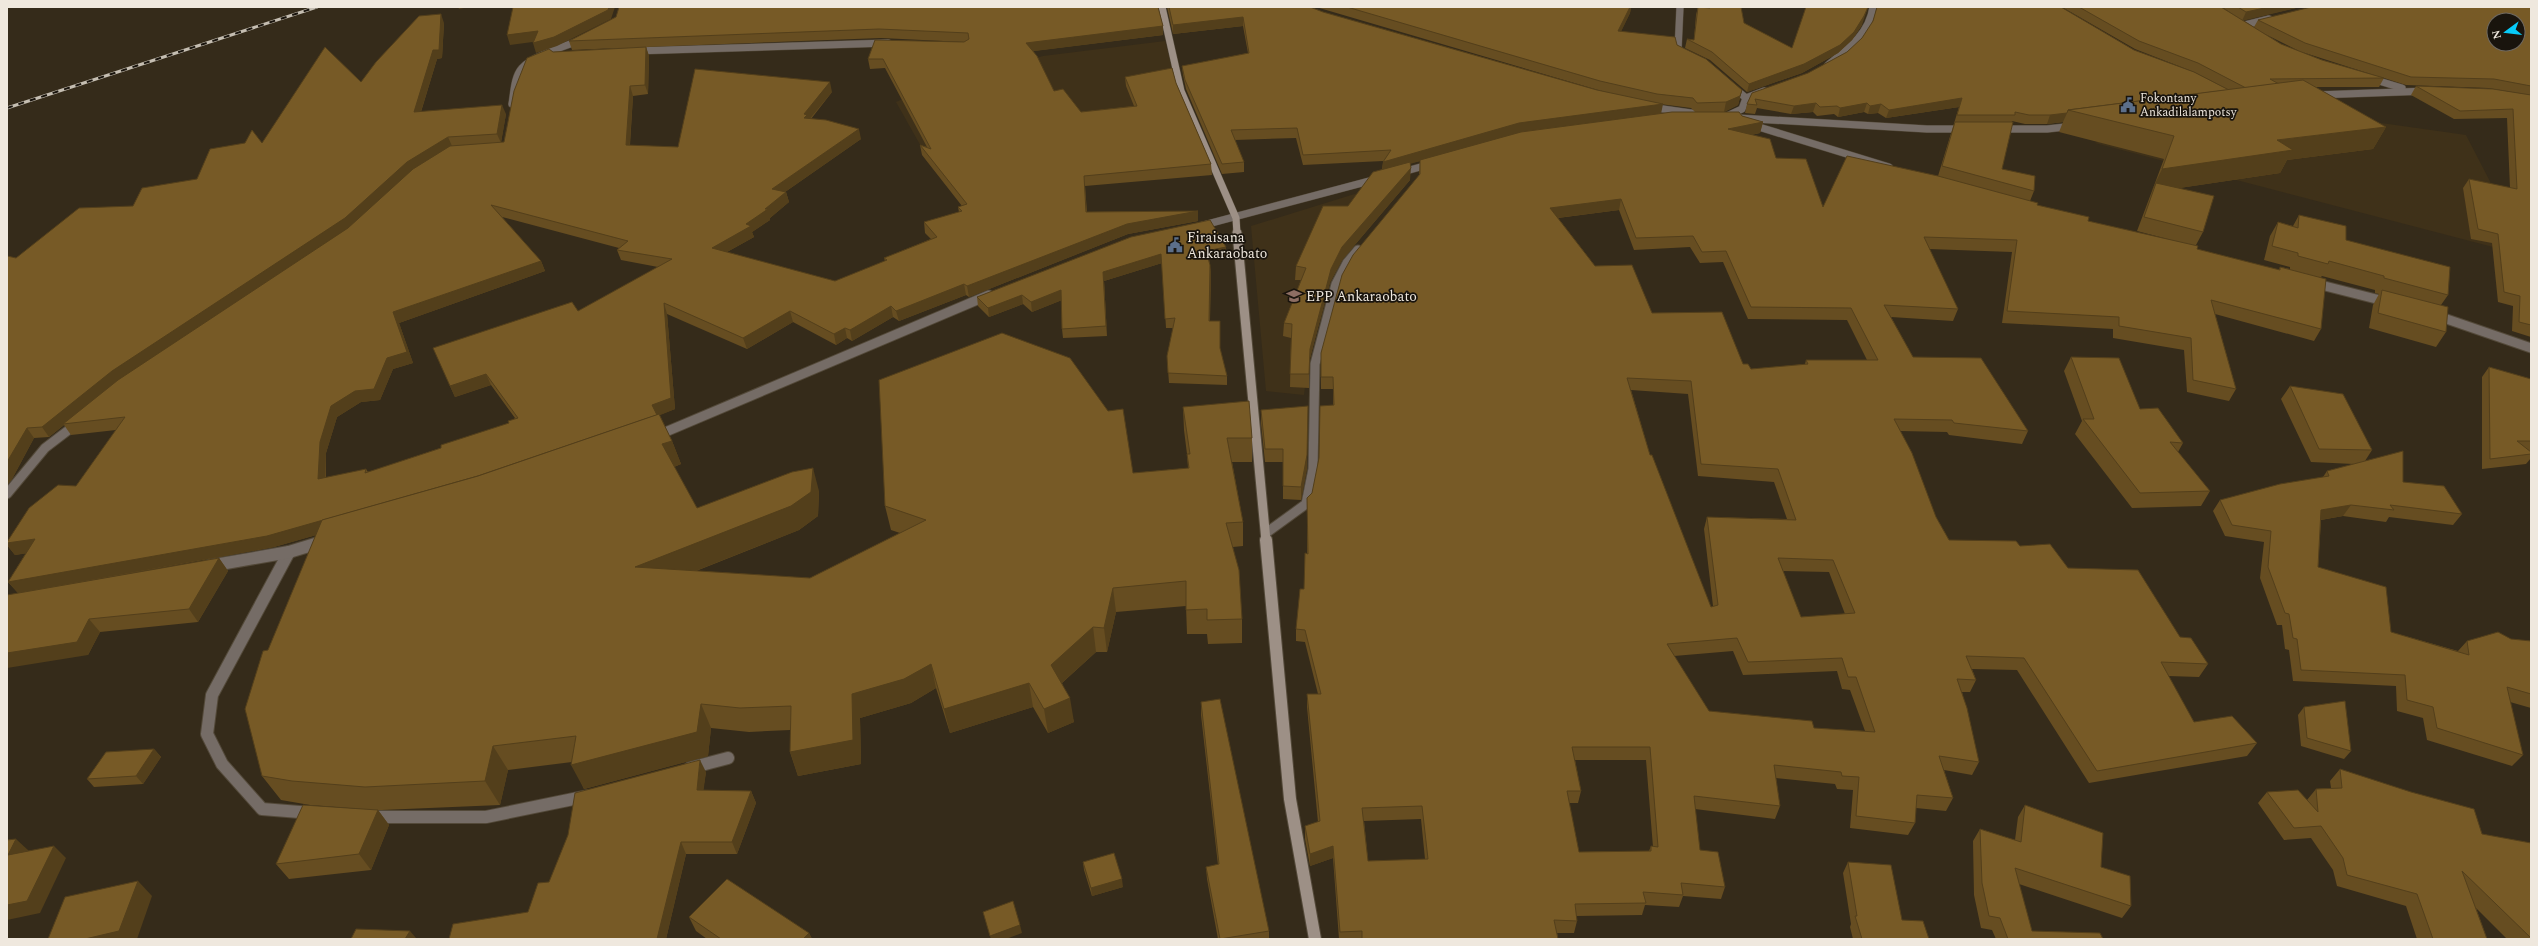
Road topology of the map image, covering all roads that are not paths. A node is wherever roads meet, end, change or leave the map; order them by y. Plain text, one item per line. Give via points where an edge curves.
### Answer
1 (1162, 7) edge
2 (1680, 7) edge
3 (1873, 7) edge
4 (2277, 17) edge
5 (2230, 18) edge
6 (2241, 26) junction
7 (2250, 33) edge
8 (587, 37) edge
9 (898, 43) edge
10 (625, 51) edge
11 (562, 55) edge
12 (1692, 57) edge
13 (534, 59) junction
14 (1824, 68) edge
15 (2362, 76) edge
16 (1734, 88) edge
17 (1775, 88) edge
18 (2409, 90) junction
19 (2433, 91) edge
20 (2309, 96) edge
21 (1746, 98) junction
22 (1640, 105) edge
23 (511, 112) edge
24 (1720, 117) junction
25 (1669, 118) edge
26 (2079, 126) edge
27 (1972, 129) edge
28 (1987, 129) edge
29 (1436, 162) edge
30 (1414, 169) junction
31 (1894, 169) edge
32 (1415, 182) edge
33 (1236, 218) junction
34 (1190, 227) edge
35 (1362, 245) edge
36 (2306, 281) edge
37 (999, 291) edge
38 (2398, 305) edge
39 (2428, 313) edge
40 (2531, 348) edge
41 (86, 416) edge
42 (644, 441) edge
43 (7, 494) edge
44 (1266, 533) junction
45 (335, 538) edge
46 (289, 552) junction
47 (203, 567) edge
48 (728, 758) dead end
49 (676, 772) edge
50 (602, 792) edge
51 (322, 814) edge
52 (360, 816) edge
53 (1315, 939) edge

1 - 33 street via 1181,91
2 - 12 street via 1678,50
3 - 14 street via 1873,17 1852,47
4 - 6 street
5 - 6 street
6 - 7 street
8 - 13 street via 559,51
9 - 10 street
11 - 13 street
13 - 23 street via 523,67 516,83
15 - 18 street
16 - 21 street
17 - 21 street
18 - 19 street
18 - 20 street
21 - 24 street via 1742,109
22 - 25 street via 1707,116
24 - 27 street via 1927,129
24 - 31 street
26 - 28 street
29 - 30 street
30 - 32 street
30 - 33 street
33 - 34 street
33 - 44 street
35 - 44 street via 1347,263 1336,284 1315,364 1313,469 1306,504
36 - 38 street
37 - 42 street
39 - 40 street
41 - 43 street via 46,448
44 - 53 street via 1290,799
45 - 46 street
46 - 47 street
46 - 51 street via 212,695 207,734 222,764 262,809
48 - 49 street
50 - 52 street via 486,817

